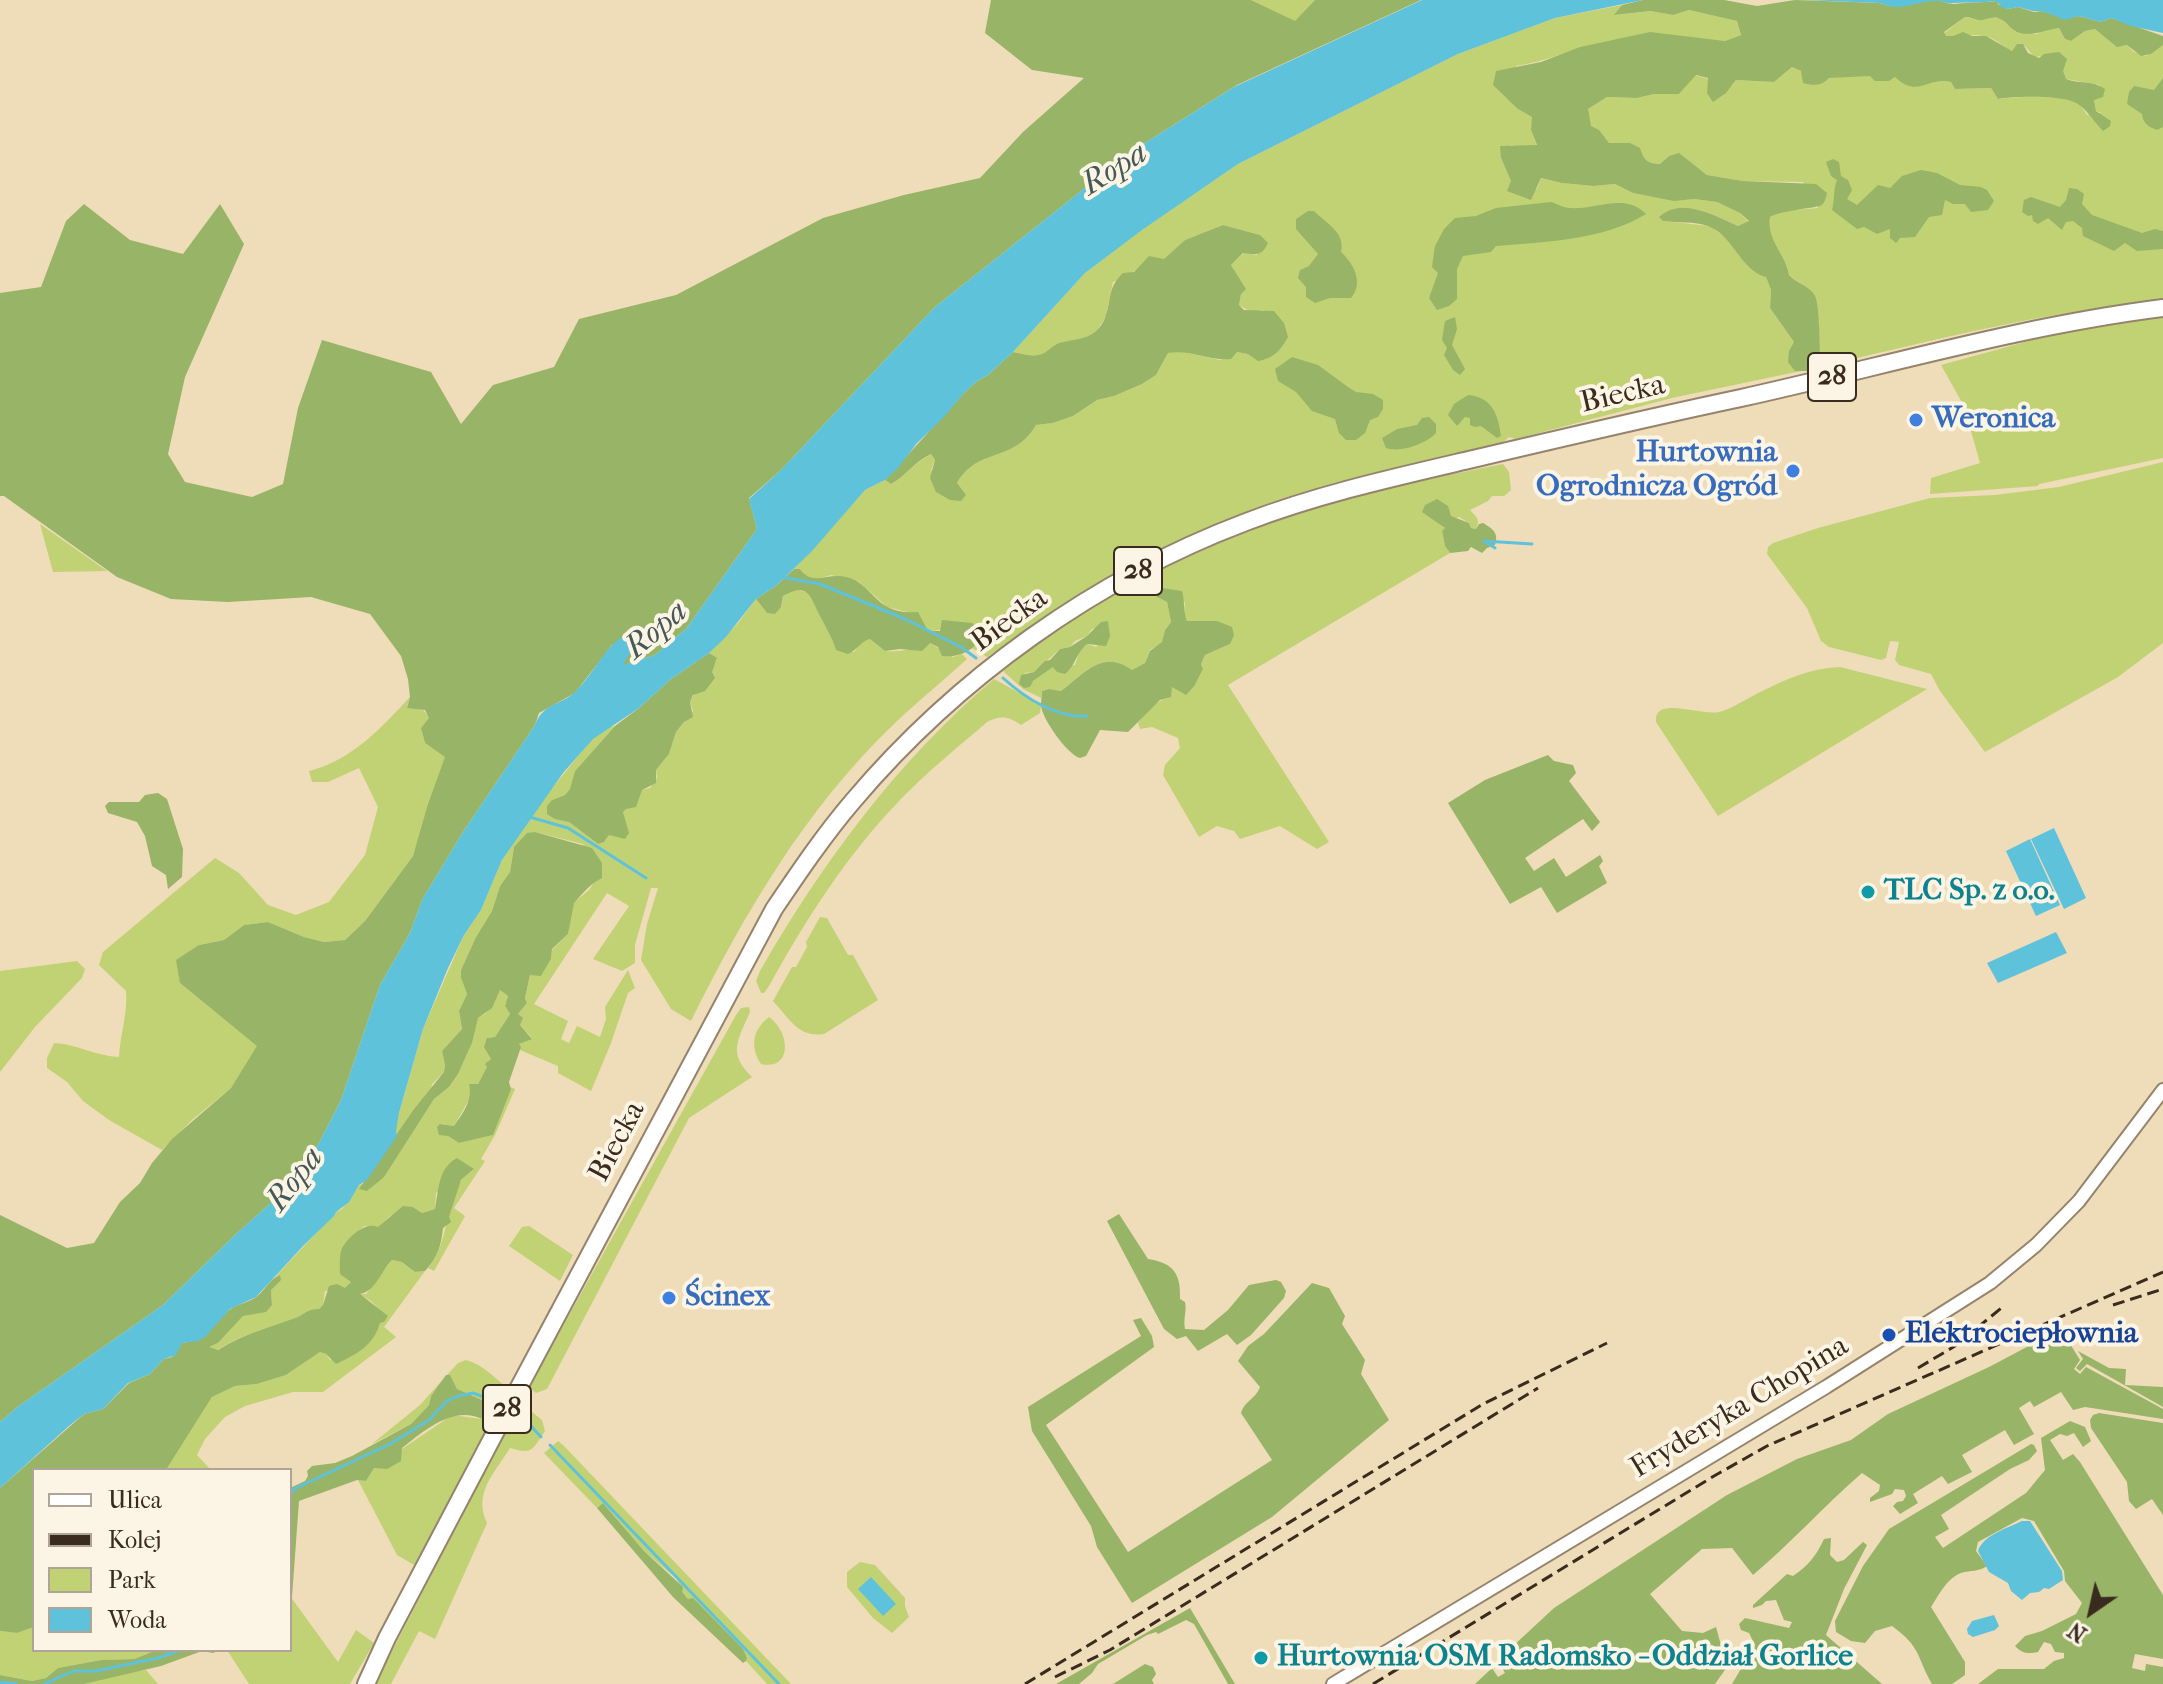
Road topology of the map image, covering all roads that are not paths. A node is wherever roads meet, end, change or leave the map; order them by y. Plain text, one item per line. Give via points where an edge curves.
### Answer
1 (2163, 308) edge
2 (2163, 1090) edge
3 (387, 1638) junction
4 (358, 1684) edge
5 (366, 1684) edge
6 (1333, 1684) edge

1 - 3 main road, Biecka / 28 via 2070,323 1669,412 1294,504 1152,564 1019,646 939,712 874,777 774,909
2 - 6 street, Fryderyka Chopina via 2079,1201 1990,1283
3 - 4 main road, Biecka / 28
3 - 5 main road, Biecka / 28

